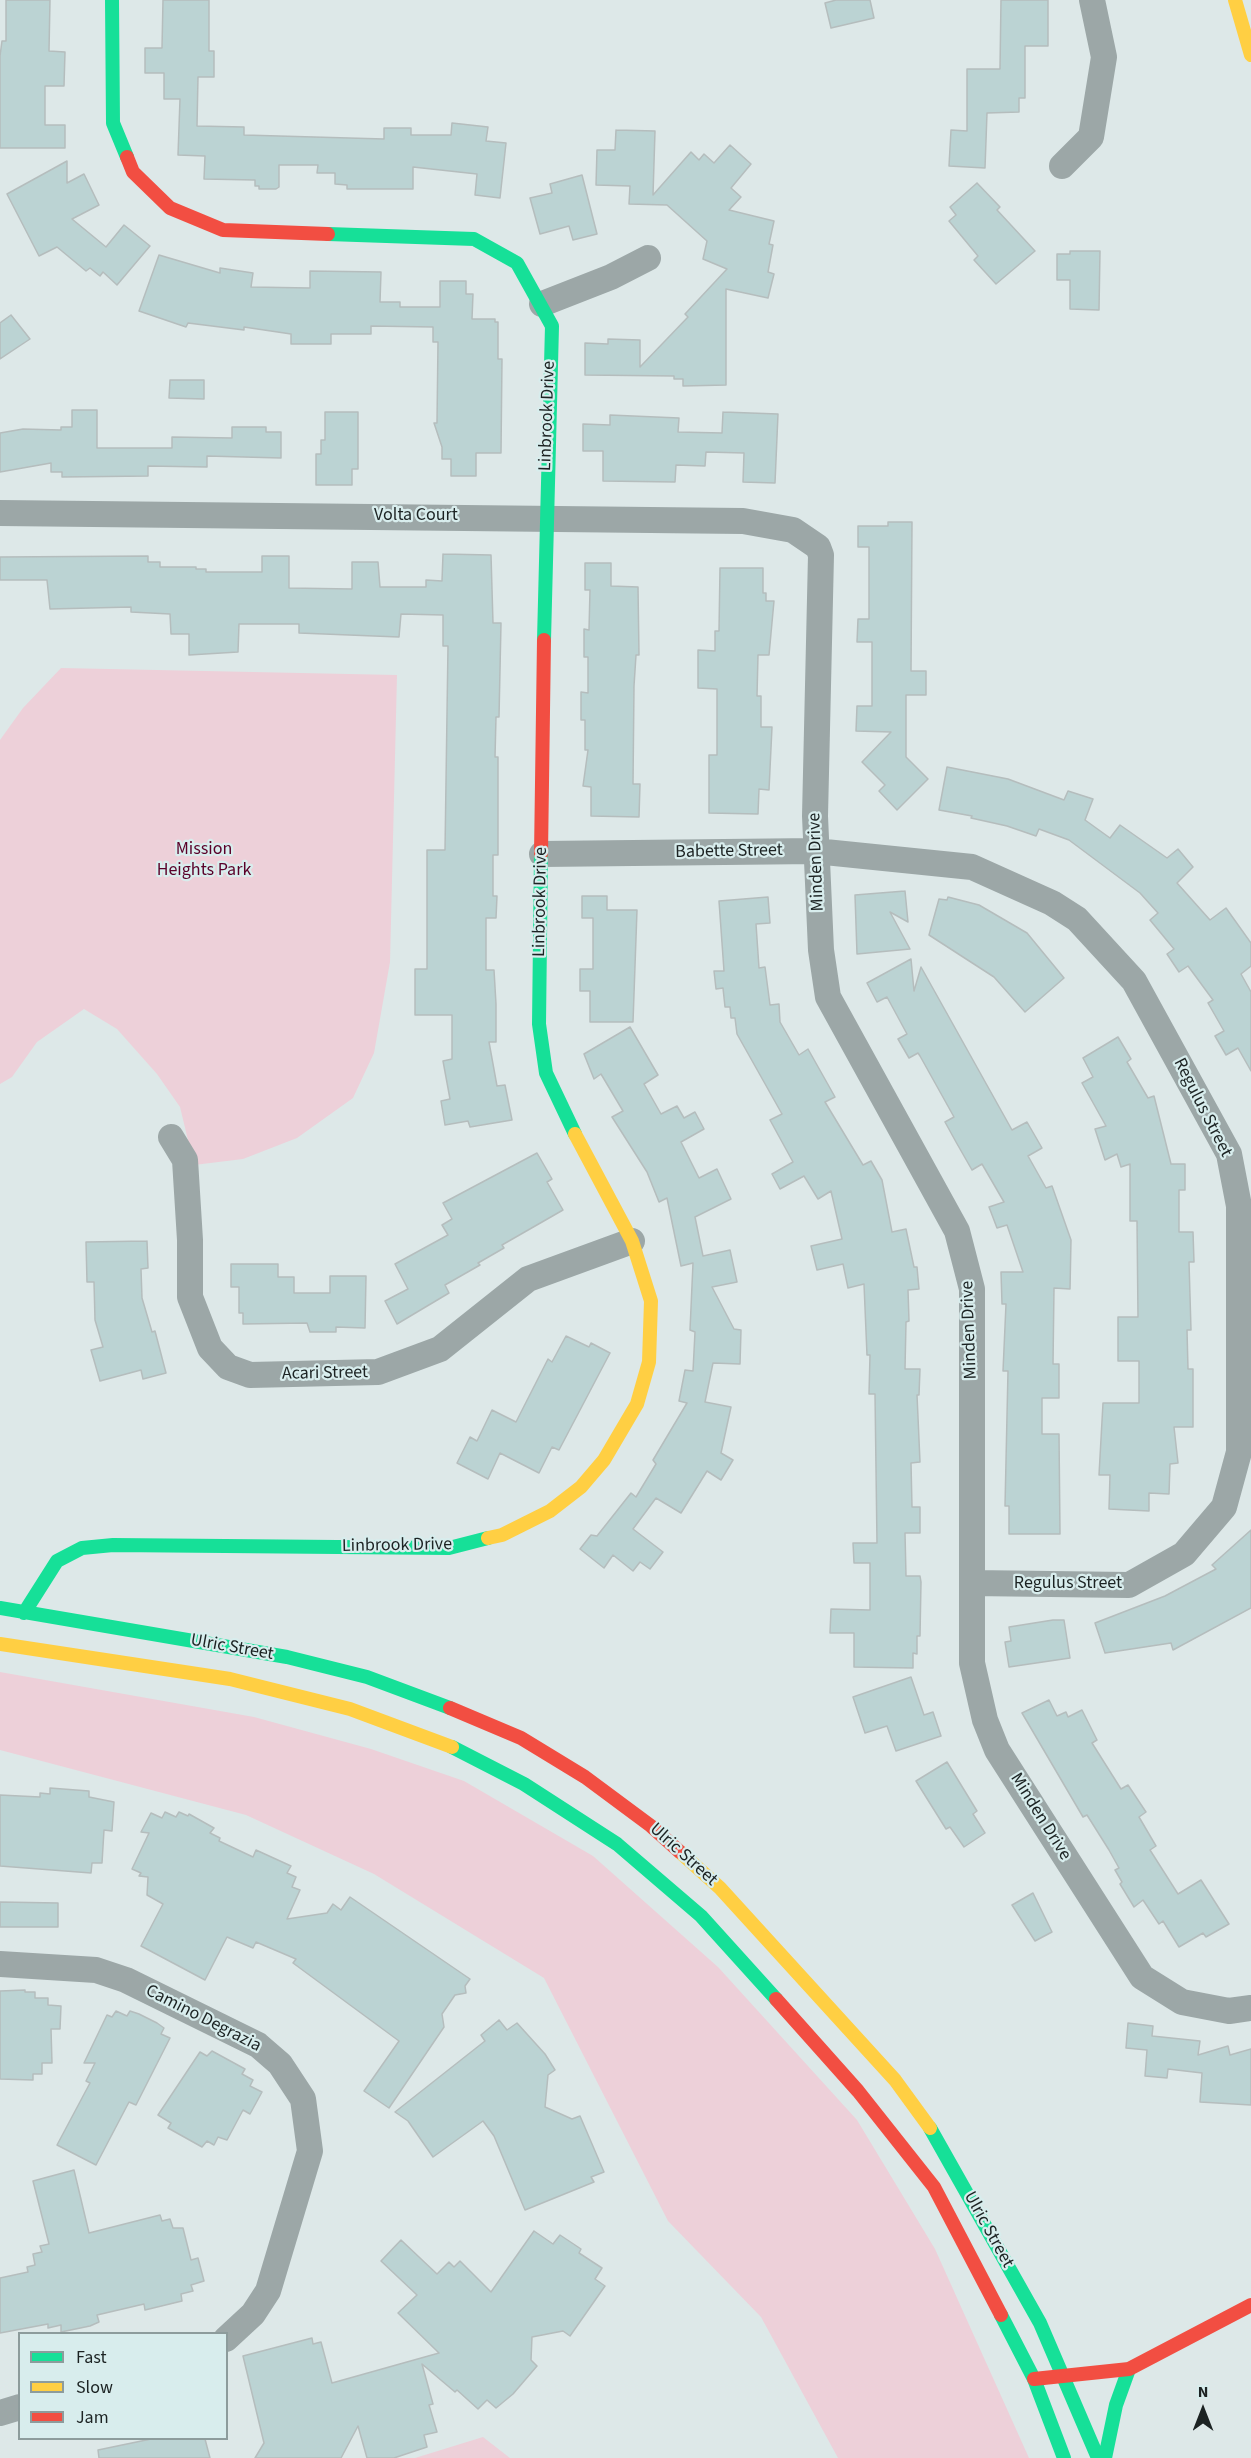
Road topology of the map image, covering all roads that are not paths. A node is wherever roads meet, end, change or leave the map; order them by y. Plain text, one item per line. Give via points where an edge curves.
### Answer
1 (112, 0) edge
2 (1092, 0) edge
3 (1235, 0) edge
4 (1251, 55) edge
5 (1062, 166) dead end
6 (648, 258) dead end
7 (542, 304) junction
8 (0, 513) edge
9 (546, 518) junction
10 (821, 555) joint
11 (815, 851) junction
12 (542, 854) junction
13 (1052, 903) joint
14 (171, 1137) dead end
15 (632, 1241) junction
16 (972, 1583) junction
17 (0, 1608) edge
18 (24, 1613) junction
19 (0, 1619) edge
20 (0, 1644) edge
21 (64, 1656) junction
22 (0, 1964) edge
23 (1251, 2008) edge
24 (1251, 2305) edge
25 (228, 2336) edge
26 (1129, 2369) junction
27 (1065, 2376) junction
28 (1034, 2379) junction
29 (18, 2408) edge
30 (0, 2413) edge
31 (1064, 2458) edge
32 (1098, 2458) edge
33 (1105, 2458) edge

1 - 7 main road, Linbrook Drive via 113,123 133,172 171,208 223,230 474,239 517,263
2 - 5 street via 1104,57 1091,137
3 - 4 main road
6 - 7 street
7 - 9 main road, Linbrook Drive via 552,326
8 - 9 street, Volta Court
9 - 10 street, Volta Court via 743,520 793,530 818,547
9 - 12 main road, Linbrook Drive
10 - 11 street, Minden Drive
11 - 12 street, Babette Street
11 - 13 street, Babette Street via 972,867
11 - 16 street, Minden Drive via 828,997 957,1231 972,1288
12 - 15 main road, Linbrook Drive via 539,1024 546,1073
13 - 16 street, Regulus Street via 1077,919 1134,981 1229,1155 1239,1206 1239,1452 1224,1507 1184,1554 1129,1585
14 - 15 street, Acari Street via 184,1160 190,1297 210,1348 228,1366 250,1376 378,1372 440,1349 528,1279
15 - 18 main road, Linbrook Drive via 651,1300 649,1362 637,1404 604,1460 581,1487 550,1511 502,1535 448,1548 82,1548 57,1561
16 - 23 street, Minden Drive via 972,1663 993,1740 1142,1977 1182,2002 1229,2011
17 - 18 main road, Ulric Street
18 - 19 main road
18 - 21 main road
18 - 27 main road, Ulric Street via 287,1658 367,1677 521,1738 585,1777 651,1826 720,1888 895,2080 936,2137
20 - 21 main road, Ulric Street
21 - 28 main road, Ulric Street via 230,1679 350,1709 448,1745 524,1784 617,1844 702,1916 858,2091 934,2187
22 - 25 street, Camino Degrazia via 96,1970 126,1980 258,2044 280,2064 303,2099 310,2151 268,2291 253,2314
24 - 26 main road
26 - 27 main road
26 - 33 main road via 1116,2405
27 - 28 main road
27 - 32 main road, Ulric Street
28 - 31 main road, Ulric Street
29 - 30 street

